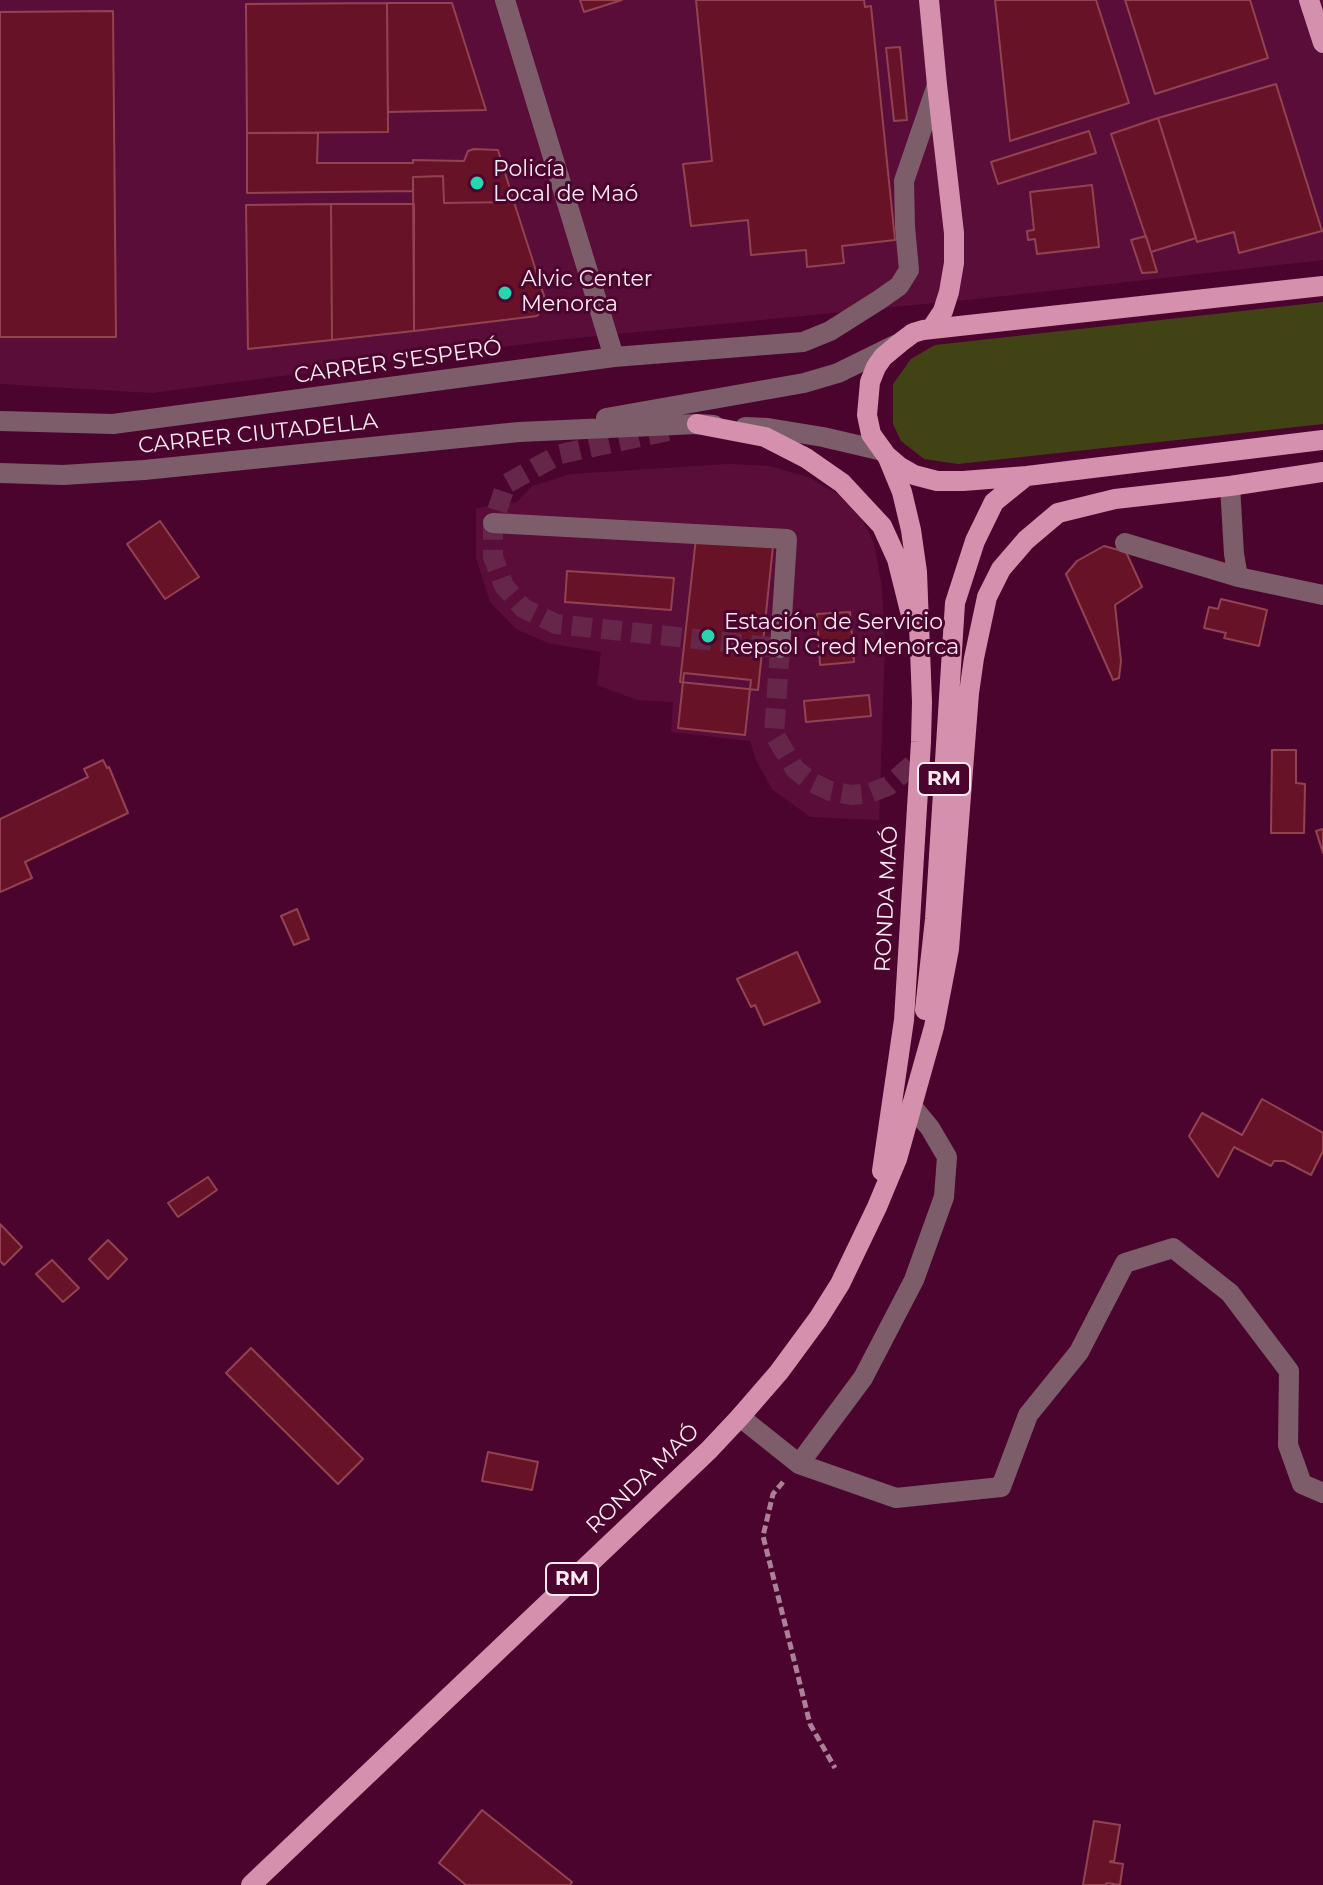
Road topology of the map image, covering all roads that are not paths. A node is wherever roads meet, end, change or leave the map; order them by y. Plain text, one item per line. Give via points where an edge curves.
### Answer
1 (505, 0) edge
2 (929, 0) edge
3 (1309, 0) edge
4 (1322, 36) edge
5 (937, 85) junction
6 (1323, 286) edge
7 (931, 329) junction
8 (901, 342) junction
9 (614, 357) junction
10 (0, 421) edge
11 (697, 424) junction
12 (519, 432) junction
13 (1323, 440) edge
14 (885, 453) junction
15 (1323, 472) edge
16 (0, 473) edge
17 (1027, 476) junction
18 (1230, 486) junction
19 (493, 523) dead end
20 (1125, 543) dead end
21 (1238, 577) junction
22 (1323, 595) edge
23 (780, 648) dead end
24 (922, 702) junction
25 (911, 1105) junction
26 (859, 1245) junction
27 (740, 1417) junction
28 (799, 1464) junction
29 (1323, 1493) edge
30 (251, 1885) edge

1 - 9 street
2 - 5 main road
3 - 4 main road
5 - 7 main road via 954,263 943,311
5 - 9 street, CARRER S'ESPERÓ via 904,181 909,270 899,286 830,331 803,342
6 - 7 main road, RM
7 - 8 main road, RM
8 - 12 street, CARRER CIUTADELLA via 838,373 804,383
8 - 14 main road, RM via 883,357 870,382 871,434
9 - 10 street, CARRER S'ESPERÓ via 113,424
11 - 12 street, CARRER CIUTADELLA
11 - 14 street, CARRER CIUTADELLA via 768,428
11 - 24 main road, RM via 765,437 806,458 842,483 882,526 897,559 911,616
12 - 16 street, CARRER CIUTADELLA via 144,470
13 - 17 main road
14 - 17 main road via 914,475 937,481
14 - 24 main road, RM via 911,530
15 - 18 main road, RM
17 - 25 main road, RM via 994,502 955,603 935,919
18 - 21 street
18 - 25 main road, RM via 1115,499 1058,513 1001,569 987,597 974,658 949,949
19 - 23 street via 787,539
20 - 21 street
21 - 22 street
24 - 26 main road, RONDA MAÓ / RM via 904,1020 882,1169
25 - 26 main road, RONDA MAÓ / RM via 897,1159
25 - 28 street via 947,1157 944,1197 914,1280 863,1378
26 - 27 main road, RONDA MAÓ / RM via 818,1319
27 - 28 street
27 - 30 main road, RONDA MAÓ / RM
28 - 29 street via 896,1498 1001,1487 1028,1415 1079,1352 1125,1263 1173,1248 1230,1293 1289,1371 1288,1445 1302,1484

